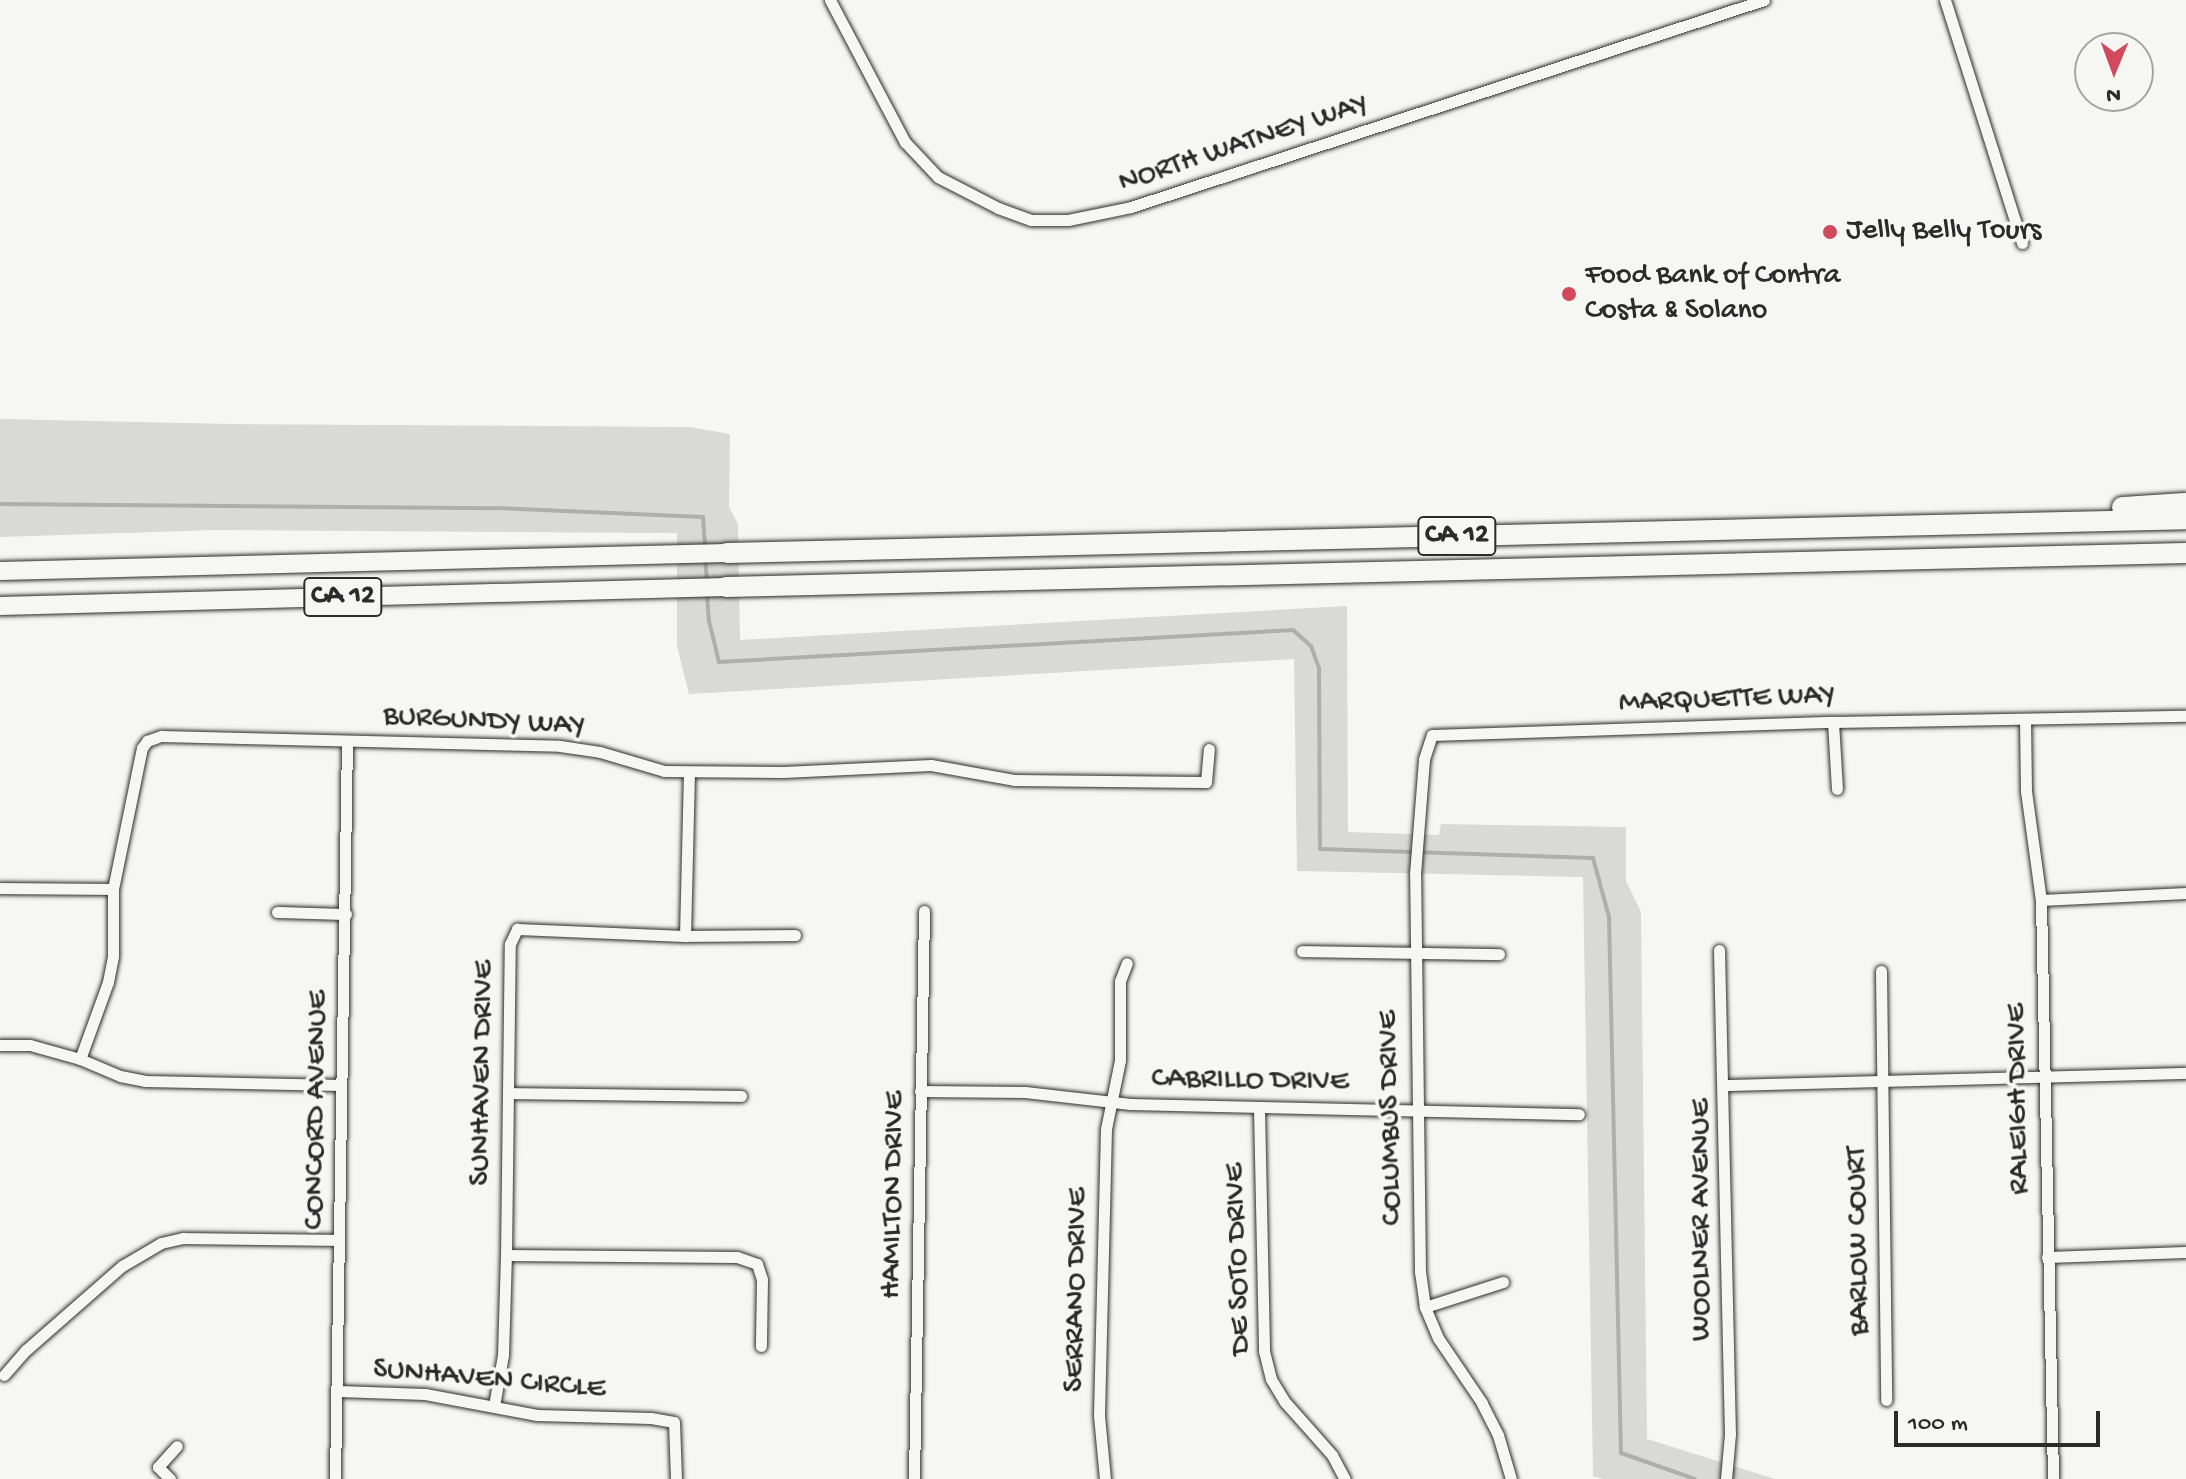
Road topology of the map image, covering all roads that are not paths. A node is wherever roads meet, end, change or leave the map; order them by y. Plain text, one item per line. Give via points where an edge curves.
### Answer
1 (830, 0) edge
2 (1764, 0) edge
3 (1945, 0) edge
4 (2022, 243) dead end
5 (2186, 503) edge
6 (2186, 519) edge
7 (2023, 523) junction
8 (727, 553) joint
9 (2186, 553) edge
10 (2092, 555) junction
11 (2186, 567) edge
12 (0, 571) edge
13 (726, 587) joint
14 (91, 605) junction
15 (0, 606) edge
16 (0, 614) edge
17 (2186, 716) edge
18 (2025, 719) junction
19 (1833, 722) junction
20 (1432, 735) joint
21 (347, 741) junction
22 (1209, 749) dead end
23 (689, 772) junction
24 (1837, 789) dead end
25 (0, 888) edge
26 (113, 889) junction
27 (2186, 893) edge
28 (2041, 900) junction
29 (924, 911) dead end
30 (277, 912) dead end
31 (346, 914) junction
32 (795, 935) dead end
33 (685, 936) junction
34 (1719, 950) dead end
35 (1302, 951) dead end
36 (1414, 952) junction
37 (1499, 954) dead end
38 (1127, 963) dead end
39 (1881, 971) dead end
40 (0, 1045) edge
41 (80, 1059) junction
42 (2186, 1073) edge
43 (2042, 1078) junction
44 (1881, 1081) junction
45 (341, 1085) junction
46 (1725, 1085) junction
47 (920, 1091) junction
48 (508, 1093) junction
49 (741, 1096) dead end
50 (1111, 1103) junction
51 (1259, 1108) junction
52 (1416, 1109) junction
53 (1579, 1114) dead end
54 (339, 1240) junction
55 (2186, 1252) edge
56 (506, 1255) junction
57 (2047, 1257) junction
58 (1503, 1282) dead end
59 (1425, 1307) junction
60 (761, 1346) dead end
61 (4, 1375) dead end
62 (338, 1391) junction
63 (1886, 1400) dead end
64 (494, 1406) junction
65 (177, 1446) dead end
66 (170, 1479) edge
67 (335, 1479) edge
68 (676, 1479) edge
69 (914, 1479) edge
70 (1105, 1479) edge
71 (1345, 1479) edge
72 (1511, 1479) edge
73 (1726, 1479) edge
74 (2053, 1479) edge

1 - 2 street, NORTH WATNEY WAY via 905,142 938,177 1031,220 1068,220 1131,207
3 - 4 street
5 - 7 highway via 2097,509
6 - 7 highway, CA 12
7 - 8 highway, CA 12
8 - 12 highway, CA 12
9 - 10 highway, CA 12
10 - 11 highway
10 - 13 highway, CA 12
13 - 14 highway, CA 12
14 - 15 highway, CA 12
14 - 16 highway
17 - 18 street, MARQUETTE WAY
18 - 19 street, MARQUETTE WAY
18 - 28 street, RALEIGH DRIVE via 2026,791
19 - 20 street, MARQUETTE WAY
19 - 24 street
20 - 36 street, COLUMBUS DRIVE via 1424,759
21 - 23 street, BURGUNDY WAY via 560,746
21 - 26 street, BURGUNDY WAY via 161,736 147,741
21 - 31 street, CONCORD AVENUE
22 - 23 street, BURGUNDY WAY via 1206,782 1014,780 902,763
23 - 33 street
25 - 26 street
26 - 41 street, BURGUNDY WAY via 108,982
27 - 28 street
28 - 43 street, RALEIGH DRIVE
29 - 47 street, HAMILTON DRIVE
30 - 31 street
31 - 45 street, CONCORD AVENUE
32 - 33 street
33 - 48 street, SUNHAVEN DRIVE via 517,929 510,944
34 - 46 street
35 - 36 street
36 - 37 street
36 - 52 street, COLUMBUS DRIVE
38 - 50 street, SERRANO DRIVE via 1120,981 1120,1060
39 - 44 street, BARLOW COURT
40 - 41 street via 30,1045
41 - 45 street via 145,1081
42 - 43 street, WOOLNER AVENUE
43 - 44 street, WOOLNER AVENUE
43 - 57 street, RALEIGH DRIVE
44 - 46 street, WOOLNER AVENUE
44 - 63 street, BARLOW COURT
45 - 54 street, CONCORD AVENUE
46 - 73 street, WOOLNER AVENUE
47 - 50 street, CABRILLO DRIVE via 1025,1092
47 - 69 street, HAMILTON DRIVE
48 - 49 street
48 - 56 street, SUNHAVEN DRIVE
50 - 51 street, CABRILLO DRIVE
50 - 70 street, SERRANO DRIVE via 1099,1415
51 - 52 street, CABRILLO DRIVE
51 - 71 street, DE SOTO DRIVE via 1264,1351 1271,1379 1285,1402 1332,1455
52 - 53 street, CABRILLO DRIVE
52 - 59 street, COLUMBUS DRIVE via 1417,1228
54 - 61 street via 183,1238 161,1243 122,1266
54 - 62 street, CONCORD AVENUE
55 - 57 street
56 - 60 street via 737,1257 757,1264 762,1279
56 - 64 street, SUNHAVEN DRIVE via 503,1355
57 - 74 street, RALEIGH DRIVE
58 - 59 street
59 - 72 street, COLUMBUS DRIVE via 1438,1338 1487,1414
62 - 64 street, SUNHAVEN CIRCLE via 425,1394
62 - 67 street, CONCORD AVENUE
64 - 68 street, SUNHAVEN CIRCLE via 537,1415 674,1422
65 - 66 street via 158,1467

